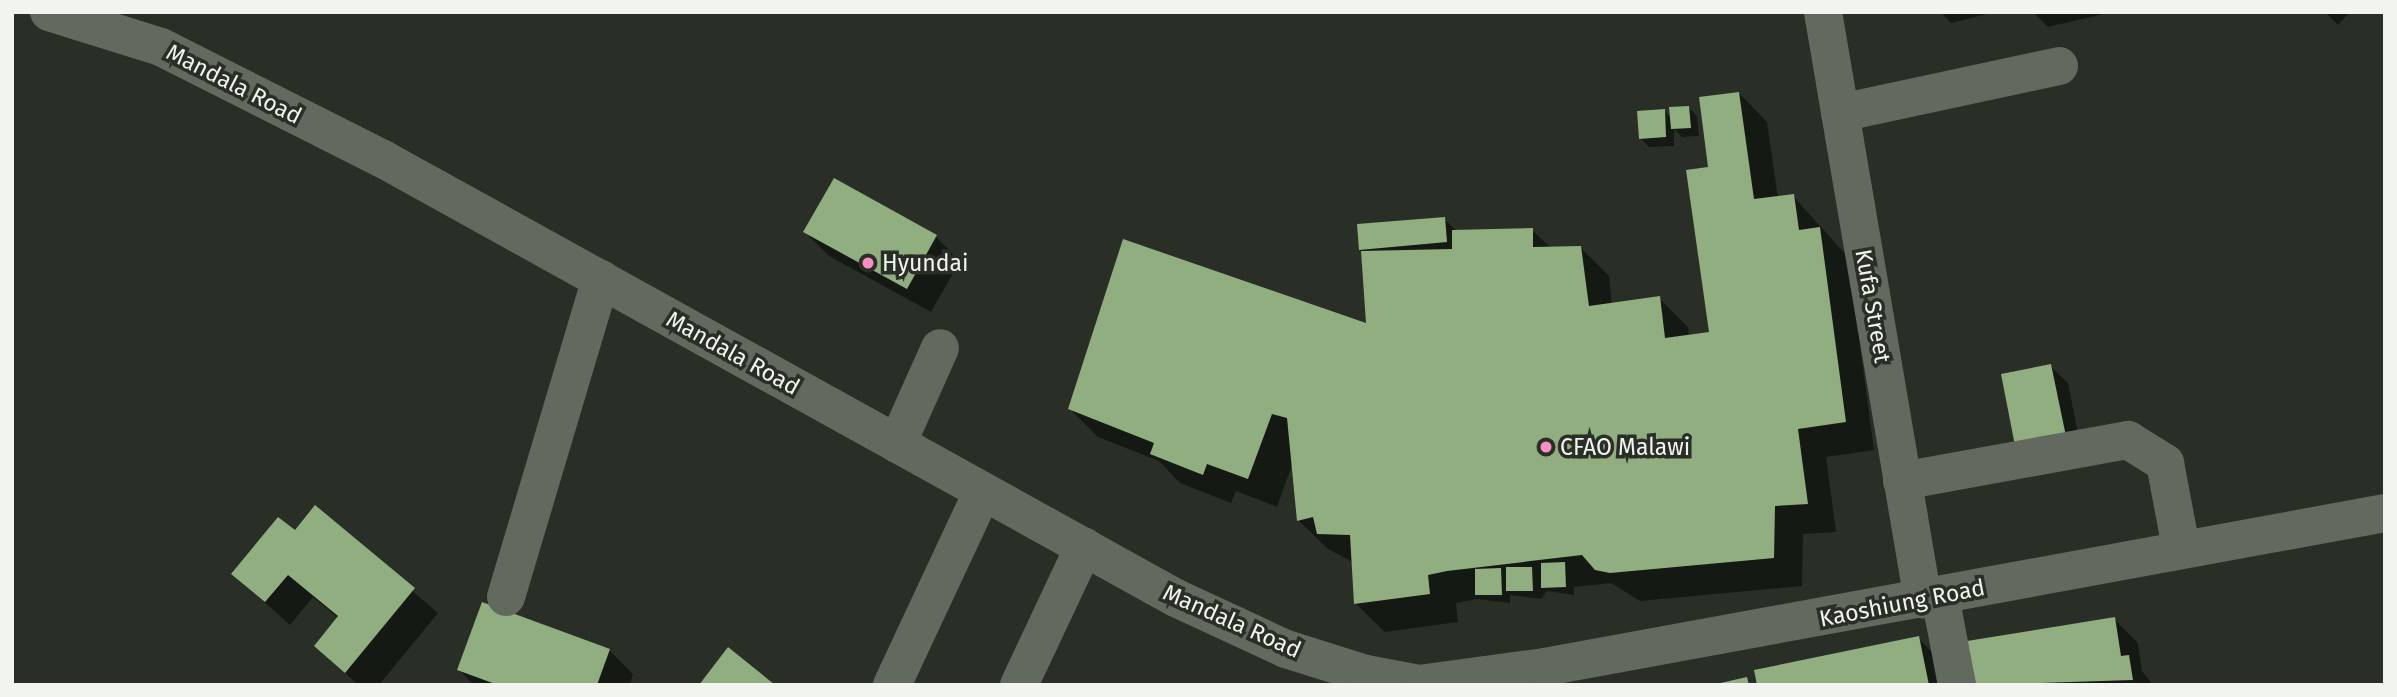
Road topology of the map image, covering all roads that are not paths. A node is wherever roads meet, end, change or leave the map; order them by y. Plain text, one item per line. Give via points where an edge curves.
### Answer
1 (50, 12) edge
2 (1823, 12) edge
3 (2059, 66) dead end
4 (1840, 113) junction
5 (601, 279) junction
6 (940, 348) dead end
7 (897, 443) junction
8 (1902, 481) junction
9 (982, 491) junction
10 (2385, 513) edge
11 (1084, 547) junction
12 (2181, 548) junction
13 (506, 597) dead end
14 (1932, 598) junction
15 (1419, 684) edge
16 (892, 685) edge
17 (1019, 685) edge
18 (1957, 685) edge

1 - 5 street, Mandala Road via 161,47
2 - 4 street, Kufa Street
3 - 4 street
4 - 8 street, Kufa Street
5 - 7 street, Mandala Road
5 - 13 street
6 - 7 street
7 - 9 street, Mandala Road
8 - 12 street via 2128,440 2165,463
8 - 14 street, Kufa Street
9 - 11 street, Mandala Road
9 - 16 street
10 - 12 street, Kaoshiung Road
11 - 15 street, Mandala Road via 1286,649
11 - 17 street
12 - 14 street, Kaoshiung Road
14 - 15 street, Kaoshiung Road
14 - 18 street, Kufa Street

